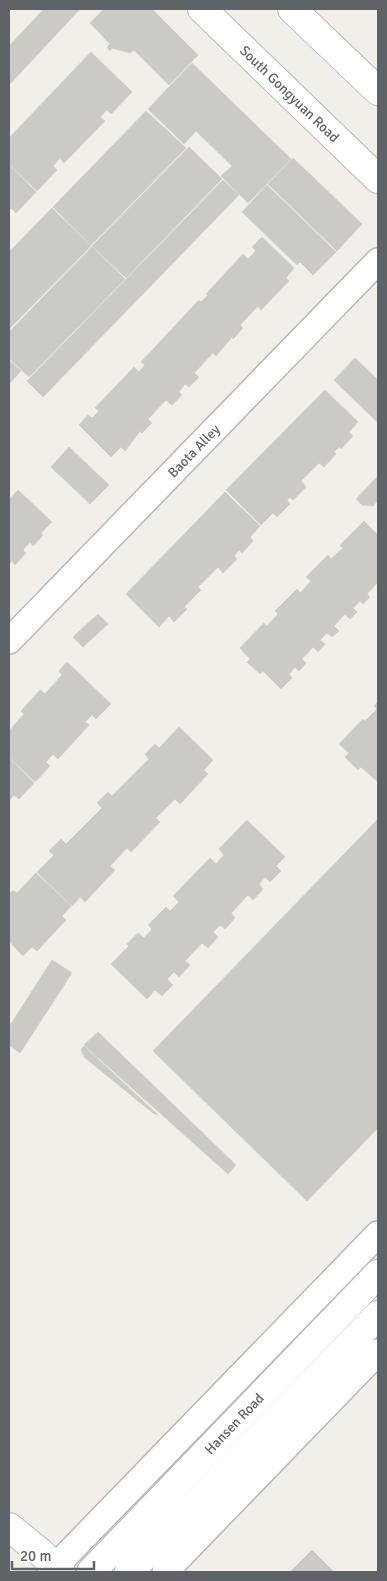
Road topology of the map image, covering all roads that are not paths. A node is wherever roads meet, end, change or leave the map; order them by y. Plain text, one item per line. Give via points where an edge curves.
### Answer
1 (202, 9) edge
2 (292, 9) edge
3 (378, 91) edge
4 (378, 179) edge
5 (378, 261) edge
6 (9, 641) edge
7 (378, 1234) edge
8 (378, 1274) edge
9 (378, 1314) edge
10 (378, 1352) edge
11 (9, 1527) edge
12 (56, 1570) edge
13 (91, 1572) edge
14 (129, 1572) edge
15 (165, 1572) edge

1 - 4 main road, South Gongyuan Road
2 - 3 main road
5 - 6 street, Baota Alley
7 - 12 street
8 - 13 main road, Hansen Road
9 - 14 main road, Hansen Road
10 - 15 street
11 - 12 main road

